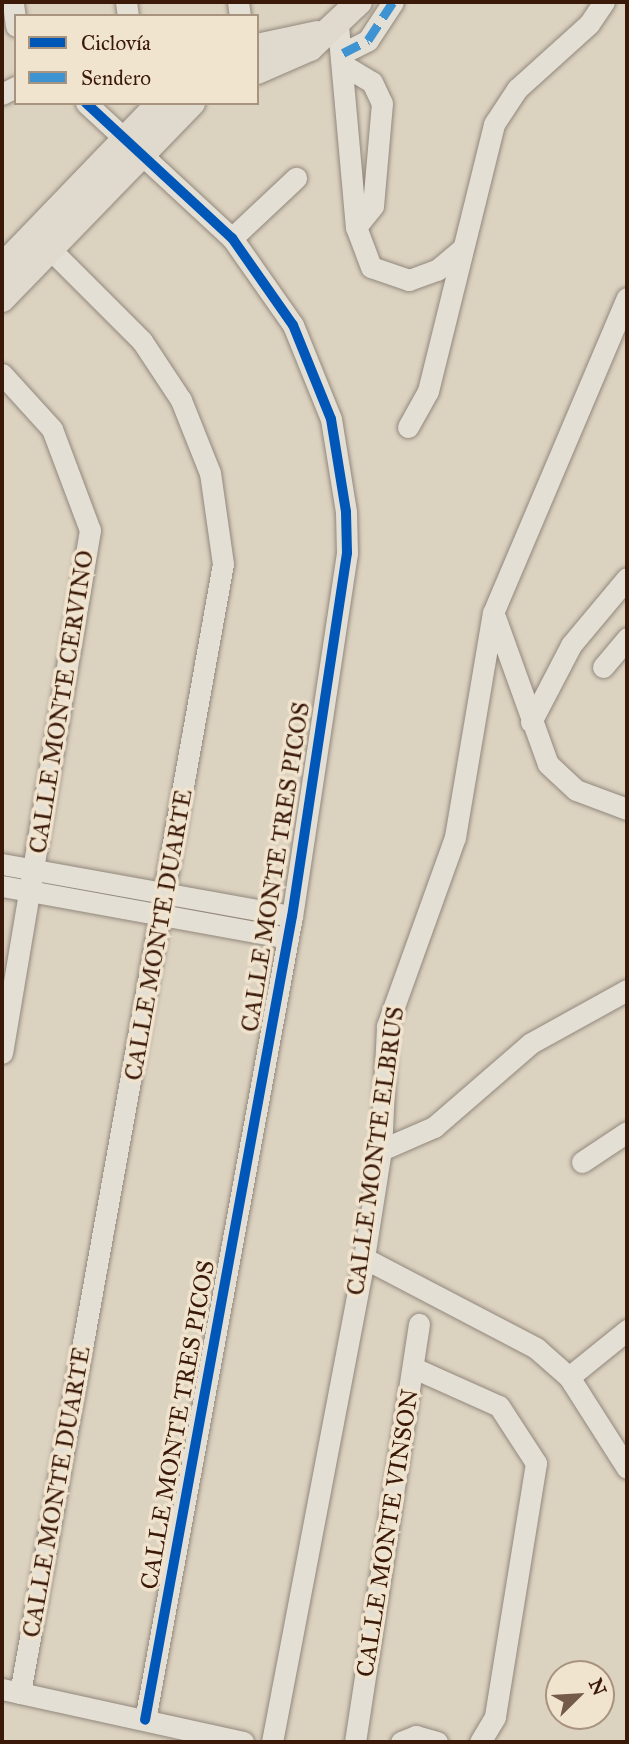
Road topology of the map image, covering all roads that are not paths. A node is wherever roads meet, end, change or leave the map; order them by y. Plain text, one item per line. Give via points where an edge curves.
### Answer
1 (359, 2) edge
2 (393, 2) edge
3 (604, 2) edge
4 (13, 4) dead end
5 (14, 14) edge
6 (332, 29) junction
7 (259, 47) edge
8 (344, 60) junction
9 (259, 70) edge
10 (90, 105) edge
11 (158, 105) edge
12 (188, 105) edge
13 (136, 130) edge
14 (296, 178) dead end
15 (356, 227) junction
16 (232, 238) junction
17 (42, 241) junction
18 (463, 248) junction
19 (2, 267) edge
20 (627, 298) edge
21 (2, 299) edge
22 (2, 374) edge
23 (408, 427) dead end
24 (627, 578) edge
25 (494, 613) junction
26 (627, 638) edge
27 (603, 667) dead end
28 (531, 722) junction
29 (627, 809) edge
30 (2, 864) edge
31 (34, 869) junction
32 (2, 886) edge
33 (30, 891) junction
34 (167, 894) junction
35 (163, 916) junction
36 (292, 916) junction
37 (288, 938) junction
38 (627, 990) edge
39 (2, 1053) edge
40 (627, 1132) edge
41 (381, 1150) junction
42 (582, 1162) dead end
43 (364, 1258) junction
44 (419, 1324) dead end
45 (627, 1330) edge
46 (414, 1368) junction
47 (569, 1377) junction
48 (627, 1468) edge
49 (11, 1691) edge
50 (145, 1720) junction
51 (243, 1742) edge
52 (272, 1742) edge
53 (355, 1742) edge
54 (401, 1742) edge
55 (438, 1742) edge
56 (480, 1742) edge

1 - 6 main road
2 - 8 street via 368,40
3 - 18 street via 501,111
4 - 5 street
6 - 7 main road
6 - 8 street
6 - 9 main road via 310,48
8 - 15 street
8 - 15 street via 372,82 382,103 373,206
10 - 13 street, CALLE MONTE TRES PICOS
11 - 13 main road
12 - 13 main road
13 - 16 street, CALLE MONTE TRES PICOS
13 - 17 main road
14 - 16 street
15 - 18 street via 371,267 393,280 423,277
16 - 36 street, CALLE MONTE TRES PICOS via 293,325 315,374 331,419 346,512 346,553
17 - 19 main road
17 - 21 main road
17 - 34 street, CALLE MONTE DUARTE via 142,341 164,370 198,437 217,503 223,564
18 - 23 street via 428,391
20 - 25 street, CALLE MONTE ELBRUS
22 - 31 street, CALLE MONTE CERVINO via 52,429 90,530
24 - 28 street via 572,645
25 - 28 street
25 - 41 street, CALLE MONTE ELBRUS via 455,837 387,1026
26 - 27 street
28 - 29 street via 561,781
30 - 31 street
31 - 33 street, CALLE MONTE CERVINO
31 - 34 street
32 - 33 street
33 - 35 street
33 - 39 street, CALLE MONTE CERVINO
34 - 35 street, CALLE MONTE DUARTE
34 - 36 street
35 - 37 street
35 - 49 street, CALLE MONTE DUARTE
36 - 37 street, CALLE MONTE TRES PICOS
37 - 50 street, CALLE MONTE TRES PICOS
38 - 41 street via 531,1043 434,1127
40 - 42 street
41 - 43 street, CALLE MONTE ELBRUS
43 - 47 street via 536,1348
43 - 52 street, CALLE MONTE ELBRUS
44 - 46 street, CALLE MONTE VINSON
45 - 47 street
46 - 53 street, CALLE MONTE VINSON
46 - 56 street via 499,1406 536,1463 495,1717
47 - 48 street
49 - 50 street
50 - 51 street
54 - 55 street via 416,1736

